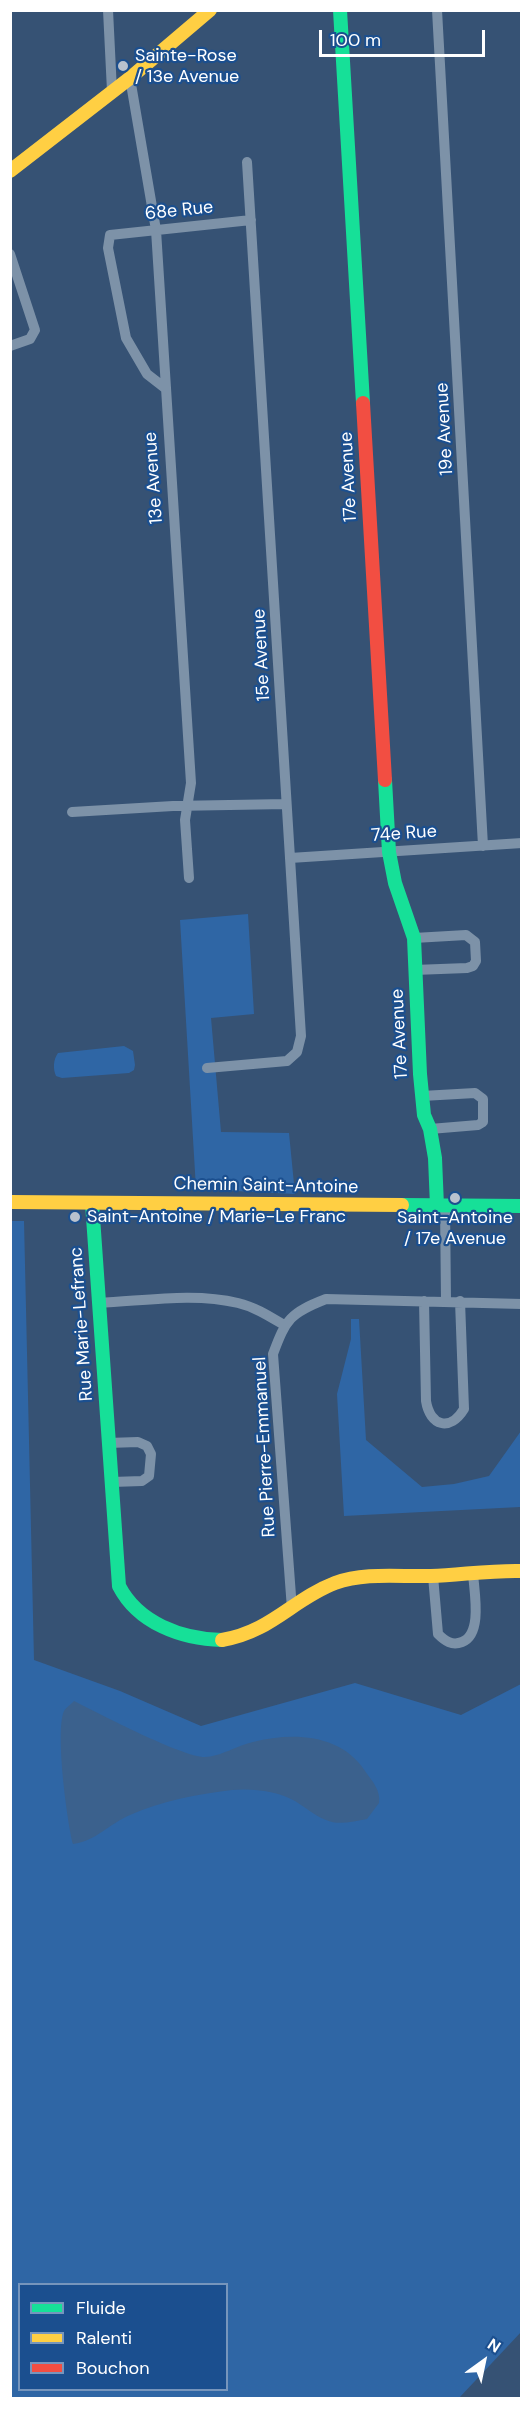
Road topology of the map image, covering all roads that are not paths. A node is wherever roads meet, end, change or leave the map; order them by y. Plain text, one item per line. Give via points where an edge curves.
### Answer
1 (108, 10) edge
2 (210, 10) edge
3 (340, 10) edge
4 (437, 10) edge
5 (130, 78) junction
6 (112, 91) junction
7 (247, 162) dead end
8 (10, 171) edge
9 (251, 220) junction
10 (156, 230) junction
11 (10, 254) edge
12 (10, 346) edge
13 (165, 388) junction
14 (286, 804) junction
15 (189, 806) junction
16 (72, 812) dead end
17 (522, 843) edge
18 (483, 846) junction
19 (389, 852) junction
20 (290, 858) junction
21 (189, 878) dead end
22 (414, 938) junction
23 (414, 970) junction
24 (207, 1068) dead end
25 (422, 1096) junction
26 (430, 1129) junction
27 (10, 1202) edge
28 (93, 1203) junction
29 (441, 1206) junction
30 (522, 1206) edge
31 (424, 1301) junction
32 (446, 1301) junction
33 (460, 1301) junction
34 (99, 1303) junction
35 (522, 1304) edge
36 (284, 1325) junction
37 (108, 1443) junction
38 (112, 1482) junction
39 (522, 1571) edge
40 (473, 1573) junction
41 (433, 1576) junction
42 (292, 1609) junction

1 - 6 street
2 - 5 street
3 - 19 street, 17e Avenue
4 - 18 street, 19e Avenue
5 - 6 street
5 - 10 street, 13e Avenue
6 - 8 street
7 - 9 street, 15e Avenue
9 - 10 street, 68e Rue
9 - 14 street, 15e Avenue
10 - 13 street, 13e Avenue
10 - 13 street, 68e Rue via 110,235 108,248 126,338 147,374
11 - 12 street via 35,330 30,339
13 - 15 street, 13e Avenue
14 - 15 street
14 - 20 street, 15e Avenue
15 - 16 street
15 - 21 street, 13e Avenue via 185,820
17 - 18 street, 74e Rue
18 - 19 street, 74e Rue
19 - 20 street, 74e Rue
19 - 22 street, 17e Avenue
20 - 24 street, 15e Avenue via 300,1045 287,1061
22 - 23 street, 17e Avenue
22 - 23 street, 17e Avenue via 466,935 475,942 476,962 467,968
23 - 25 street, 17e Avenue
25 - 26 street, 17e Avenue
25 - 26 street, 17e Avenue via 475,1093 483,1099 483,1122 478,1125
26 - 29 street, 17e Avenue
27 - 28 street, Chemin Saint-Antoine
28 - 29 street, Chemin Saint-Antoine
28 - 34 street, Rue Marie-Lefranc
29 - 30 street, Chemin Saint-Antoine
29 - 32 street
31 - 32 street, Rue Pierre-Emmanuel
31 - 33 street via 428,1413 436,1421 448,1424 458,1419 464,1409
31 - 36 street, Rue Pierre-Emmanuel via 326,1299 302,1308
32 - 33 street, Rue Pierre-Emmanuel
33 - 35 street, Rue Pierre-Emmanuel
34 - 36 street via 213,1299 258,1310
34 - 37 street, Rue Marie-Lefranc
36 - 42 street, Rue Pierre-Emmanuel via 273,1354
37 - 38 street, Rue Marie-Lefranc
37 - 38 street via 138,1442 147,1446 151,1454 149,1476 142,1481
38 - 42 street, Rue Marie-Lefranc via 119,1586 127,1602 140,1614 176,1632 217,1640 257,1631
39 - 40 street, Rue Marie-Lefranc
40 - 41 street, Rue Marie-Lefranc
40 - 41 street via 474,1632 457,1644 446,1642 438,1634
41 - 42 street, Rue Marie-Lefranc via 355,1578 322,1589

